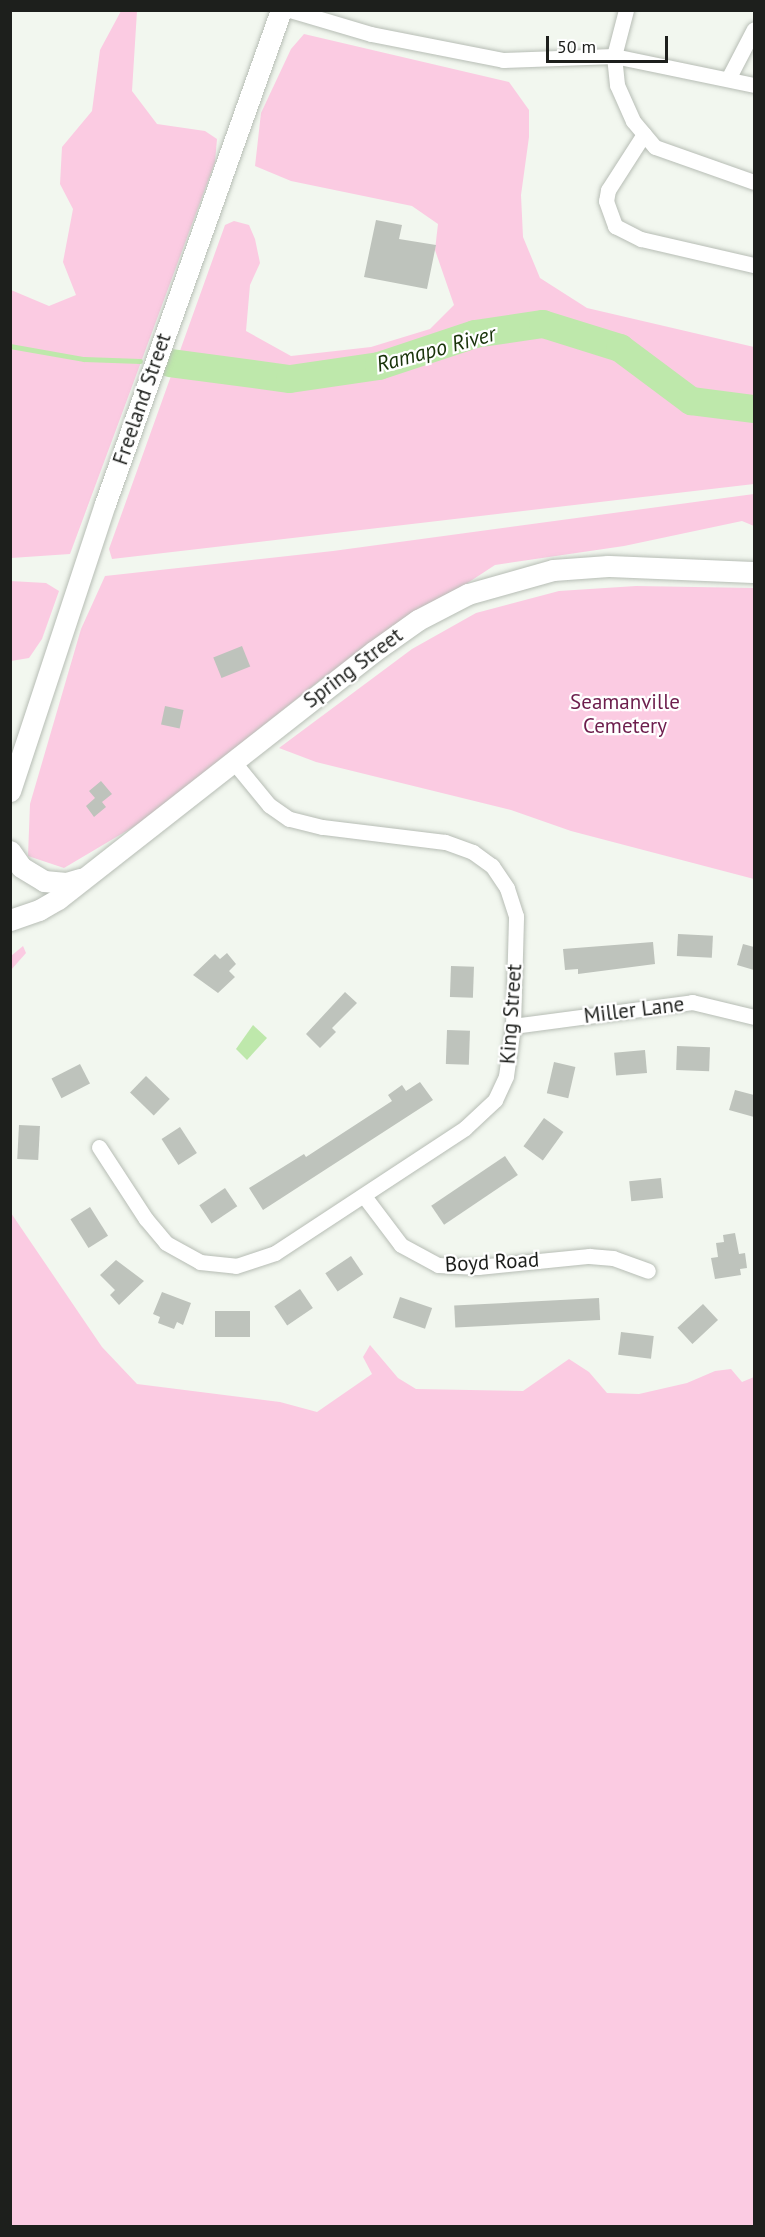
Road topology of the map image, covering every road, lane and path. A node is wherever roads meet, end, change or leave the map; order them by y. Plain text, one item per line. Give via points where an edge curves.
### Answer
1 (281, 10) edge
2 (290, 10) edge
3 (626, 10) edge
4 (754, 29) edge
5 (614, 56) junction
6 (728, 79) junction
7 (754, 85) edge
8 (644, 134) junction
9 (754, 182) edge
10 (754, 265) edge
11 (754, 572) edge
12 (233, 761) junction
13 (10, 791) edge
14 (10, 850) edge
15 (90, 876) junction
16 (12, 920) edge
17 (754, 1017) edge
18 (513, 1026) junction
19 (99, 1146) dead end
20 (364, 1196) junction
21 (648, 1271) dead end

1 - 13 street, Freeland Street via 105,504
2 - 5 street via 371,34 503,60
3 - 5 street
4 - 6 street
5 - 6 street
5 - 8 street via 617,85 633,121
6 - 7 street
8 - 9 street via 655,147
8 - 10 street via 608,190 606,201 615,226 641,239
11 - 12 street, Spring Street via 608,566 553,570 468,594 418,620
12 - 15 street, Spring Street
12 - 18 street, King Street via 269,805 289,819 322,827 445,842 473,852 492,866 507,888 516,916
14 - 15 street via 21,867 44,881 66,883
15 - 16 street, Spring Street via 39,910
17 - 18 street, Miller Lane via 692,1002
18 - 20 street, King Street via 506,1076 488,1108
19 - 20 street, King Street via 155,1232 182,1254 216,1265 236,1266 274,1253
20 - 21 street, Boyd Road via 392,1237 426,1262 477,1267 601,1257

